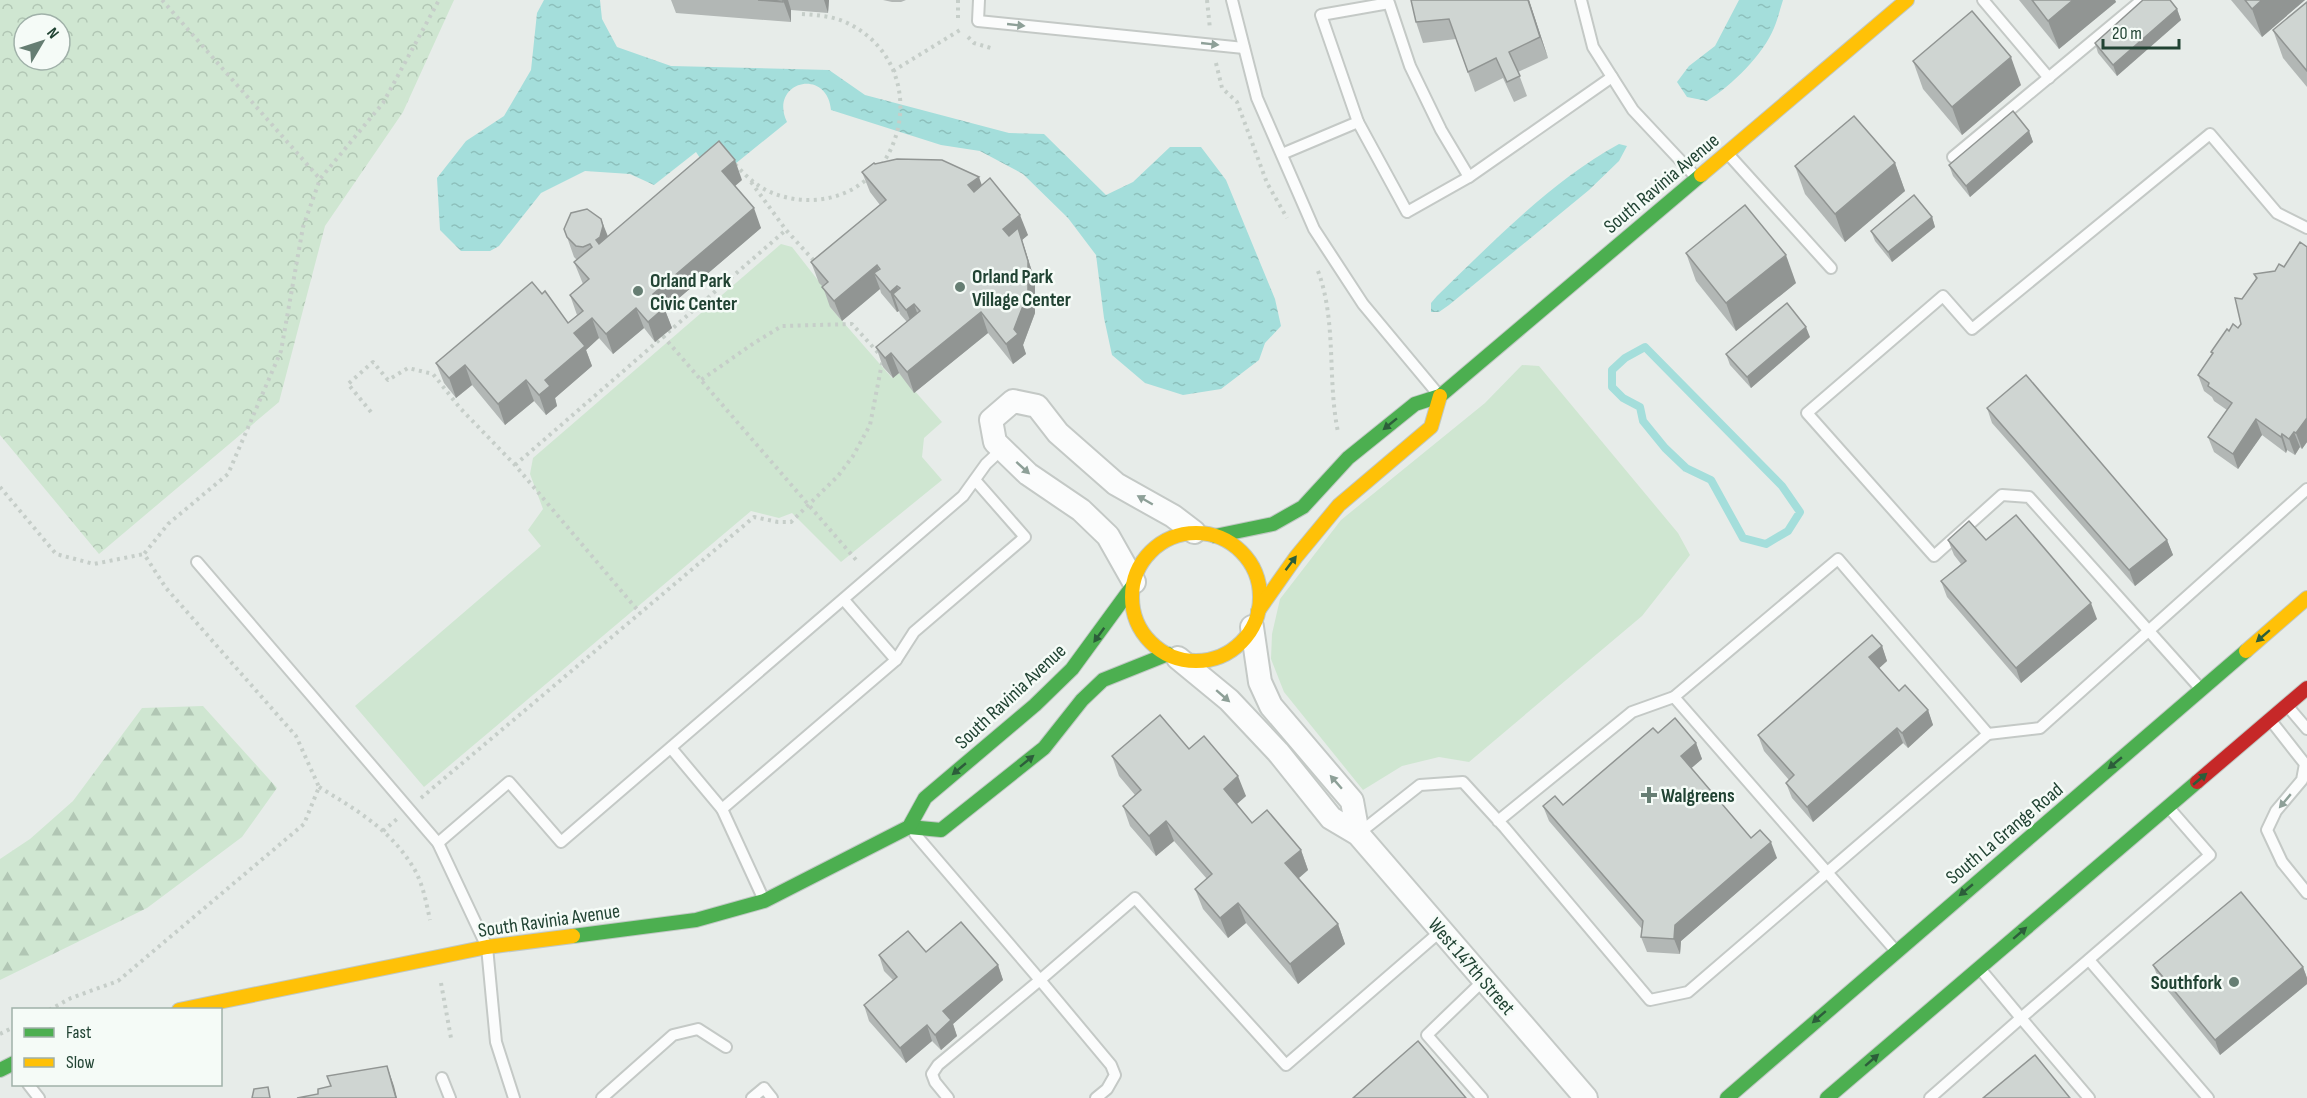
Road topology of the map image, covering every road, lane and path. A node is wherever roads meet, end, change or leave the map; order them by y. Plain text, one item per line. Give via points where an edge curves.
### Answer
1 (162, 0) edge
2 (439, 0) edge
3 (979, 0) edge
4 (1207, 0) edge
5 (1232, 0) edge
6 (1581, 0) edge
7 (1907, 0) edge
8 (1983, 0) edge
9 (2142, 0) edge
10 (802, 14) dead end
11 (960, 30) dead end
12 (1212, 44) junction
13 (1244, 48) junction
14 (893, 71) junction
15 (1612, 77) junction
16 (2049, 78) junction
17 (1358, 122) junction
18 (1727, 153) junction
19 (1282, 154) junction
20 (1953, 157) dead end
21 (735, 164) dead end
22 (878, 169) edge
23 (872, 175) edge
24 (1469, 177) junction
25 (1697, 178) junction
26 (320, 179) junction
27 (749, 179) junction
28 (1290, 222) dead end
29 (2307, 228) edge
30 (786, 230) junction
31 (1312, 262) dead end
32 (818, 265) edge
33 (1831, 268) dead end
34 (663, 336) junction
35 (701, 380) junction
36 (1440, 396) junction
37 (371, 412) dead end
38 (1339, 440) dead end
39 (1002, 449) junction
40 (515, 465) junction
41 (975, 480) junction
42 (0, 487) edge
43 (2306, 492) edge
44 (809, 505) junction
45 (1204, 534) junction
46 (144, 554) junction
47 (857, 561) dead end
48 (197, 562) dead end
49 (1133, 584) junction
50 (2307, 598) edge
51 (844, 600) junction
52 (640, 613) junction
53 (1255, 619) junction
54 (2150, 630) junction
55 (1173, 656) junction
56 (896, 660) junction
57 (2307, 688) edge
58 (2201, 690) junction
59 (1674, 697) junction
60 (2287, 705) junction
61 (2270, 720) junction
62 (2307, 729) edge
63 (1988, 734) junction
64 (671, 748) junction
65 (319, 787) junction
66 (2168, 807) junction
67 (409, 809) junction
68 (722, 809) junction
69 (1498, 821) junction
70 (909, 827) junction
71 (383, 831) junction
72 (1358, 834) junction
73 (438, 843) junction
74 (1827, 872) junction
75 (2307, 893) edge
76 (764, 901) junction
77 (430, 920) dead end
78 (1442, 930) junction
79 (487, 947) junction
80 (1895, 951) junction
81 (2089, 960) junction
82 (1979, 968) junction
83 (440, 977) dead end
84 (1040, 980) junction
85 (1485, 980) junction
86 (53, 1008) edge
87 (189, 1008) edge
88 (2021, 1018) junction
89 (451, 1038) dead end
90 (726, 1047) dead end
91 (442, 1078) dead end
92 (30, 1086) edge
93 (39, 1098) edge
94 (450, 1098) edge
95 (514, 1098) edge
96 (602, 1098) edge
97 (752, 1098) edge
98 (772, 1098) edge
99 (948, 1098) edge
100 (1096, 1098) edge
101 (1482, 1098) edge
102 (1586, 1098) edge
103 (1727, 1098) edge
104 (1827, 1098) edge
105 (1930, 1098) edge
106 (2089, 1098) edge
107 (2208, 1098) edge

1 - 26 path
2 - 26 path via 383,103
3 -> 12 lane via 978,21
4 - 12 path
5 - 13 lane
6 - 15 lane via 1593,47
7 - 18 main road, South Ravinia Avenue
8 - 16 lane
9 - 16 lane
10 - 14 path via 842,20 860,30 875,43
11 - 14 path
12 - 13 lane
12 - 28 path via 1222,88 1237,102 1267,183
13 - 19 lane via 1257,98
14 - 22 path via 901,116 897,136
15 - 24 lane
15 - 25 lane via 1633,110
16 - 20 lane
17 - 19 lane
17 - 24 lane via 1407,212
17 - 24 lane via 1322,15 1389,3 1410,66
18 - 25 main road, South Ravinia Avenue
18 - 33 lane
19 - 36 lane via 1314,229 1363,304
21 - 27 path
23 - 27 path via 834,197 808,200 782,197
25 - 36 main road, South Ravinia Avenue
26 - 46 path via 303,227 281,351 228,474 168,524
27 - 30 path
29 - 54 lane via 2277,213 2210,134 1972,328 1942,296 1807,413 1934,555 2002,495 2029,498
30 - 32 path
30 - 34 path
31 - 38 path via 1327,301 1333,408
34 - 35 path
34 - 40 path
35 - 44 path
35 - 44 path via 782,326 852,324 883,358 870,425 838,476
36 -> 45 main road, South Ravinia Avenue via 1406,411 1348,458 1303,507 1273,524
53 -> 36 main road via 1296,557 1340,505 1431,427
37 - 40 path via 348,384 373,362 388,380 408,368 433,374
39 - 41 lane
45 -> 39 street via 1116,484 1058,433 1037,406 1013,401 991,420 995,442
39 -> 49 street via 1108,536
40 - 52 path
41 - 51 lane via 963,496
41 - 56 lane via 1025,537 914,632
42 - 46 path via 56,554 94,564
43 - 54 lane
44 - 47 path
44 - 52 path via 791,522 754,517
45 - 49 main road via 1172,537 1153,549 1139,566
45 - 53 main road via 1233,545 1248,560 1259,593
46 - 65 path via 166,588 296,736
48 - 67 lane
49 - 55 main road via 1132,606 1138,625 1149,641
49 -> 70 main road, South Ravinia Avenue via 1072,669 925,798
50 -> 58 main road, South La Grange Road
51 - 56 lane
51 - 64 lane
52 - 67 path
53 - 55 main road via 1241,642 1227,653 1203,660
72 -> 53 street via 1352,801 1270,706 1260,681
54 - 58 lane
54 - 63 lane via 2040,728
70 -> 55 main road via 941,830 1044,748 1103,680
55 -> 72 street, West 147th Street via 1229,700 1278,752 1330,818
56 - 68 lane
57 - 60 main road
58 -> 80 main road, South La Grange Road
59 - 63 lane via 1838,559
59 - 69 lane via 1632,712
59 - 74 lane
60 - 61 main road
60 - 62 lane
66 -> 61 main road
61 -> 75 lane via 2305,764 2302,780 2276,811 2267,830 2282,862
63 - 74 lane
64 - 68 lane
64 - 73 lane via 561,842 509,782
65 - 71 path via 372,819
65 - 86 path via 304,824 118,981
66 - 81 lane via 2210,855
82 -> 66 main road
67 - 71 path
67 - 73 lane
68 - 76 lane
69 - 72 lane via 1463,782 1440,782 1420,785
69 - 74 lane via 1650,1000 1688,992
70 - 76 main road, South Ravinia Avenue
70 - 84 lane
71 - 77 path via 413,867
72 - 78 street, West 147th Street
73 - 79 lane
74 - 80 lane
76 - 79 main road, South Ravinia Avenue via 696,920
78 - 84 lane via 1286,1065 1136,898
78 - 85 street, West 147th Street
79 - 87 main road, South Ravinia Avenue
79 - 95 lane via 496,1042
80 -> 103 main road, South La Grange Road
81 - 88 lane
81 - 107 lane
82 - 88 lane
104 -> 82 main road
83 - 89 path
84 - 99 lane via 938,1065 932,1074 934,1082
84 - 100 lane via 1111,1065 1115,1075
85 - 101 lane via 1427,1035
85 - 102 street, West 147th Street
88 - 105 lane
88 - 106 lane
90 - 96 lane via 698,1029 673,1035
91 - 94 lane
92 - 93 lane
97 - 98 lane via 764,1088

